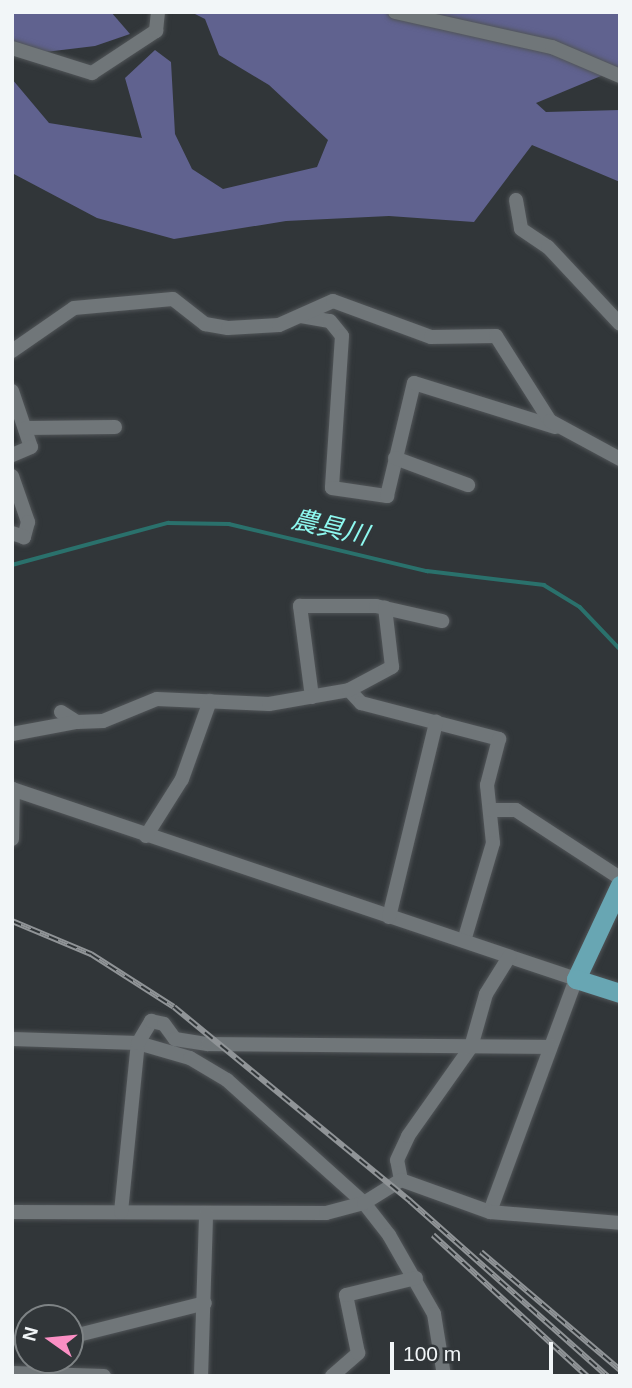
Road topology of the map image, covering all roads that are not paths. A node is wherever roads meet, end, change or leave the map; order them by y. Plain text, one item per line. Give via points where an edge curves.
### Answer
1 (158, 12) edge
2 (395, 12) edge
3 (12, 48) edge
4 (620, 76) edge
5 (516, 200) dead end
6 (301, 316) junction
7 (620, 324) edge
8 (12, 352) edge
9 (12, 391) edge
10 (115, 427) dead end
11 (26, 428) junction
12 (561, 429) junction
13 (12, 455) edge
14 (394, 458) junction
15 (620, 459) edge
16 (12, 476) edge
17 (468, 485) dead end
18 (12, 533) edge
19 (385, 607) junction
20 (442, 621) dead end
21 (349, 690) junction
22 (312, 697) junction
23 (210, 701) junction
24 (61, 712) dead end
25 (77, 722) junction
26 (436, 722) junction
27 (12, 734) edge
28 (13, 789) edge
29 (491, 810) junction
30 (146, 836) junction
31 (12, 839) edge
32 (620, 878) edge
33 (620, 885) edge
34 (389, 917) junction
35 (464, 941) junction
36 (509, 957) junction
37 (576, 979) junction
38 (620, 993) edge
39 (12, 1039) edge
40 (138, 1043) junction
41 (471, 1047) junction
42 (550, 1047) junction
43 (401, 1180) junction
44 (364, 1203) junction
45 (12, 1212) edge
46 (121, 1212) junction
47 (489, 1212) junction
48 (206, 1213) junction
49 (620, 1223) edge
50 (416, 1278) junction
51 (205, 1303) junction
52 (84, 1333) edge
53 (84, 1373) edge
54 (104, 1376) edge
55 (201, 1376) edge
56 (331, 1376) edge
57 (444, 1376) edge

1 - 3 street via 156,30 92,73
2 - 4 street via 552,47
5 - 7 street via 520,229 548,247
6 - 8 street via 279,325 228,328 205,324 173,299 74,308
6 - 12 street via 333,301 432,337 496,336 535,402
6 - 14 street via 330,321 342,336 328,484 384,500
9 - 11 street
10 - 11 street
11 - 13 street via 31,447
12 - 14 street via 414,383
12 - 15 street
14 - 17 street
16 - 18 street via 28,522 24,537
19 - 20 street
19 - 21 street via 392,667
19 - 22 street via 300,606
21 - 22 street
21 - 26 street via 361,704
22 - 23 street via 269,704
23 - 25 street via 150,700 118,718
23 - 30 street via 182,779
24 - 25 street
25 - 27 street
26 - 29 street via 499,739 487,785
26 - 34 street
28 - 30 street
28 - 31 street
29 - 32 street via 516,810
29 - 35 street via 489,863
30 - 34 street
33 - 37 main road
34 - 35 street
35 - 36 street
36 - 37 street
36 - 41 street via 486,994
37 - 38 main road
37 - 42 street
39 - 40 street
40 - 41 street via 146,1023 158,1021 184,1042
40 - 44 street via 190,1058 227,1080
40 - 46 street
41 - 42 street
41 - 43 street via 408,1136 397,1160
42 - 47 street
43 - 44 street
43 - 47 street
44 - 48 street via 326,1213
44 - 50 street
45 - 46 street
46 - 48 street
47 - 49 street
48 - 51 street
50 - 56 street via 346,1294 358,1353
50 - 57 street via 439,1328
51 - 52 street
51 - 55 street
53 - 54 street

